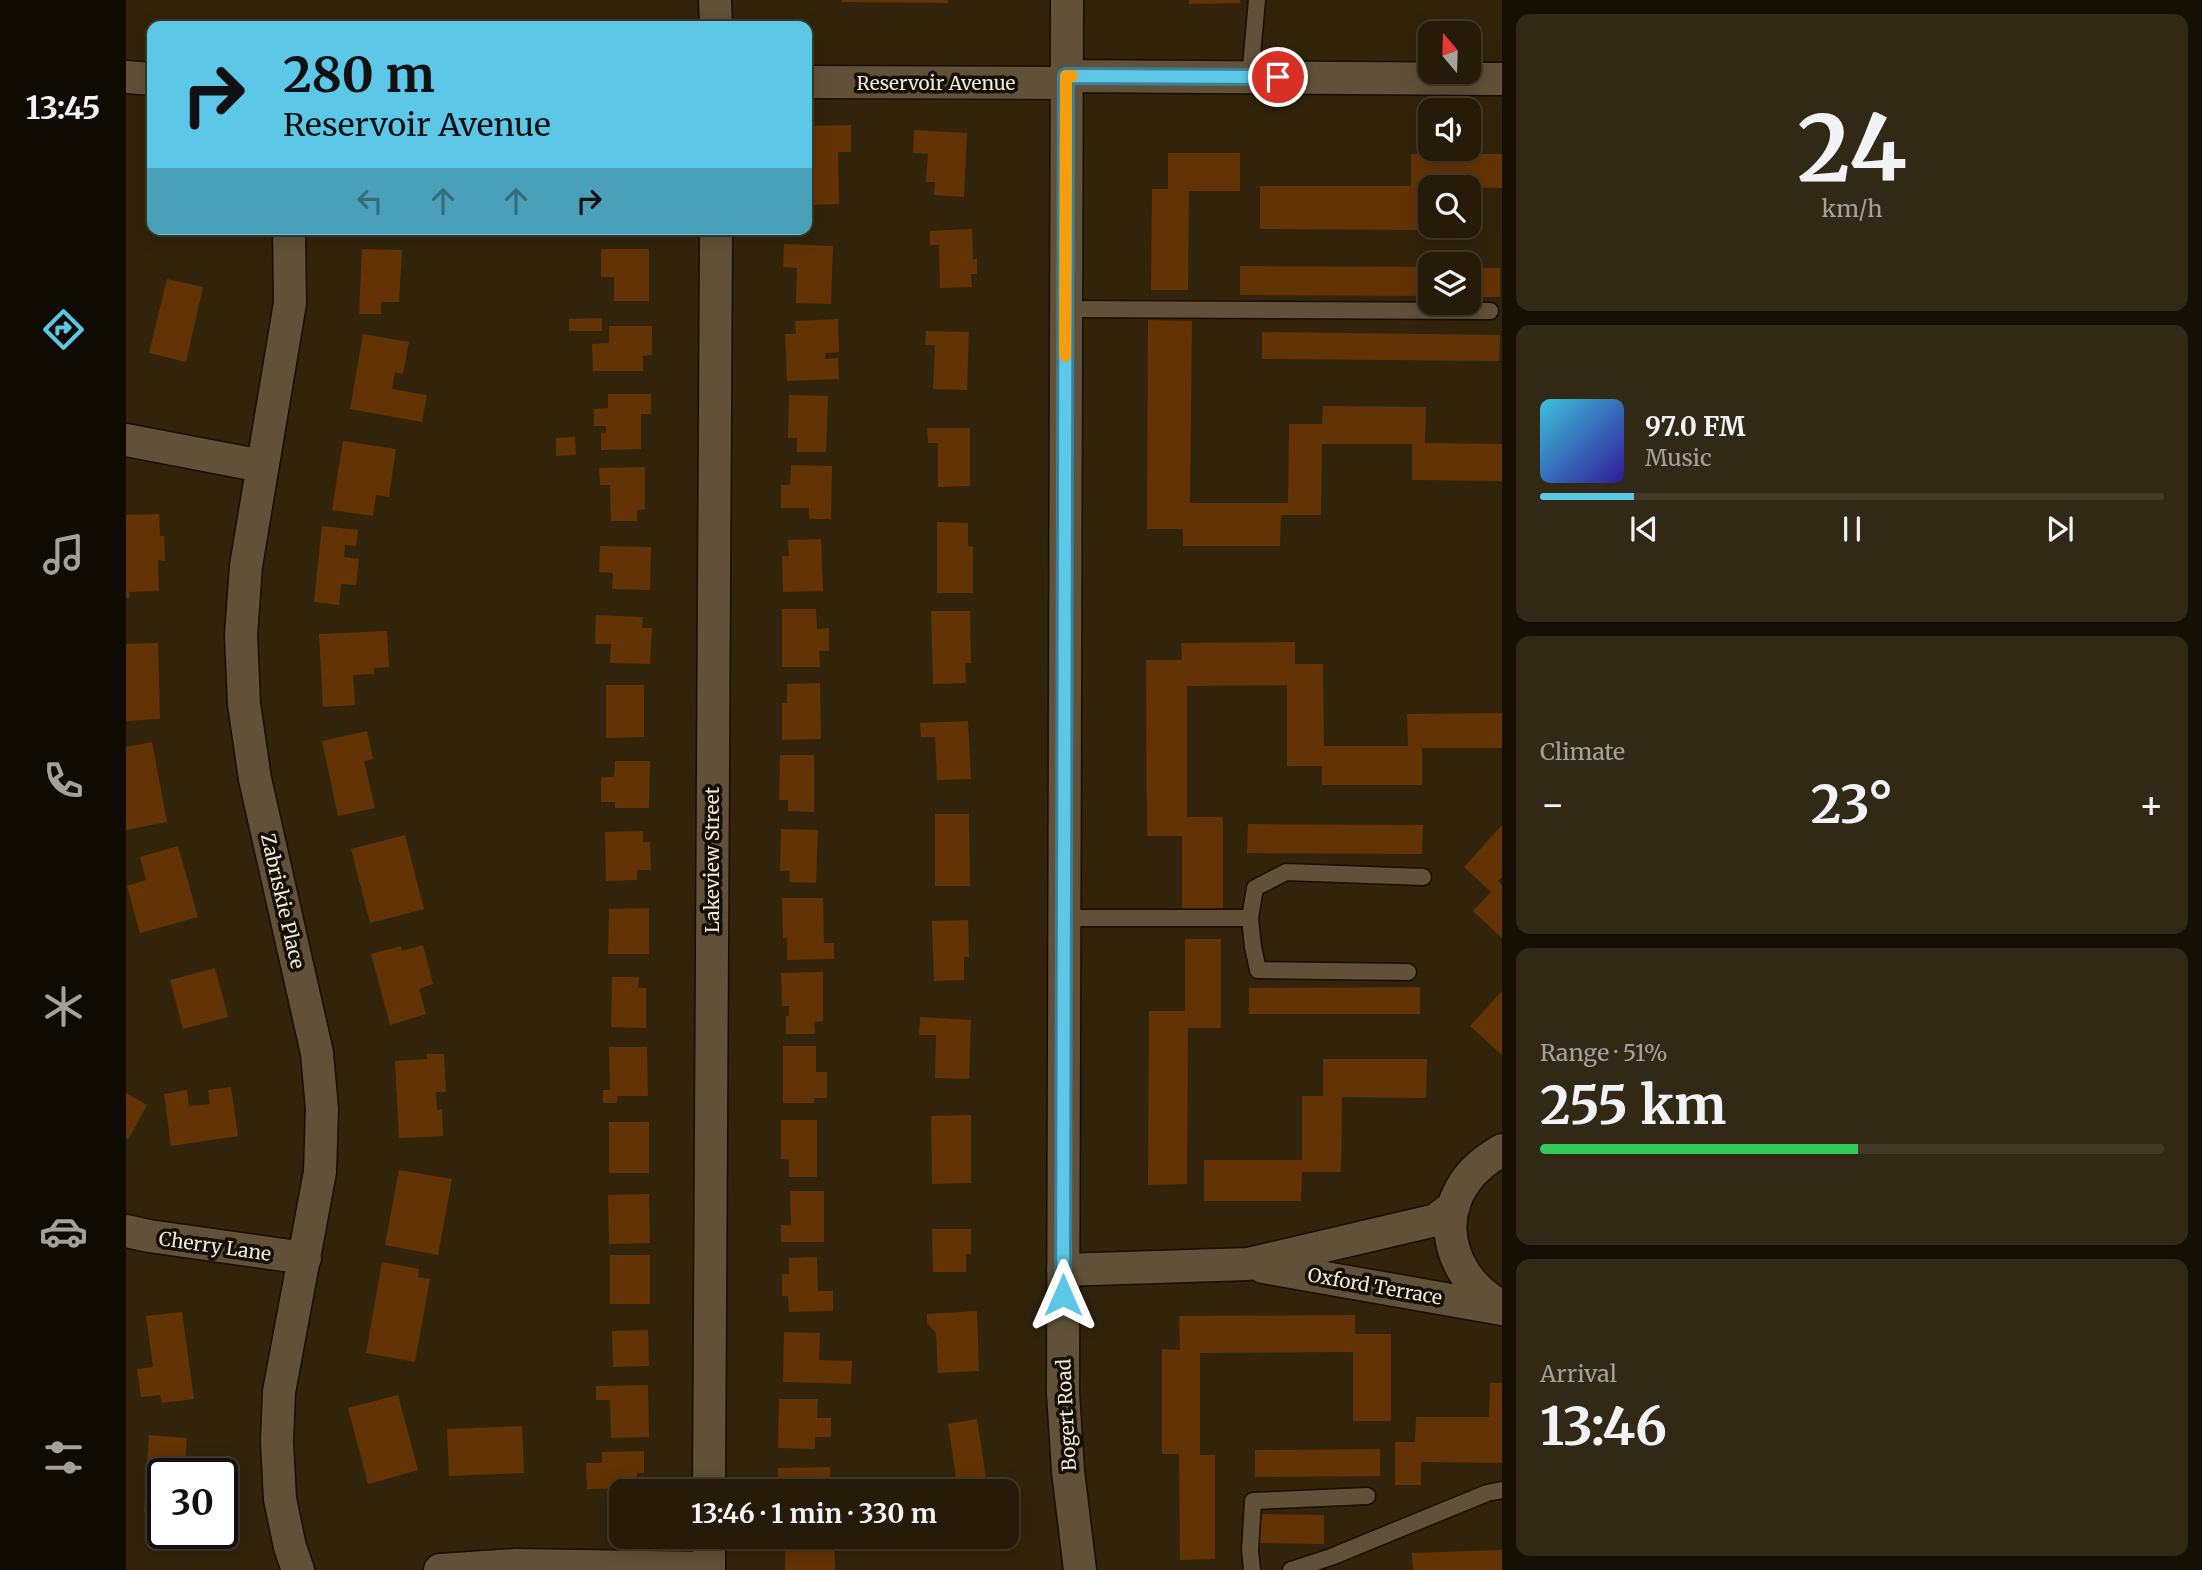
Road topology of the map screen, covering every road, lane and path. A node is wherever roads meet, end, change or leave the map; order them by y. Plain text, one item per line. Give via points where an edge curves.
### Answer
1 (715, 0) edge
2 (1067, 0) edge
3 (1257, 0) edge
4 (716, 21) edge
5 (126, 77) edge
6 (1250, 77) junction
7 (147, 79) edge
8 (1066, 79) junction
9 (1502, 79) edge
10 (812, 82) edge
11 (289, 235) edge
12 (716, 235) edge
13 (1065, 309) junction
14 (1490, 311) dead end
15 (126, 440) edge
16 (262, 466) junction
17 (1423, 877) dead end
18 (1064, 918) junction
19 (1250, 918) junction
20 (1408, 972) dead end
21 (1502, 1150) edge
22 (1454, 1206) junction
23 (126, 1231) edge
24 (305, 1258) junction
25 (1248, 1264) junction
26 (1063, 1270) junction
27 (1502, 1308) edge
28 (709, 1479) edge
29 (1502, 1490) edge
30 (1367, 1496) dead end
31 (709, 1549) edge
32 (709, 1569) edge
33 (298, 1570) edge
34 (440, 1570) edge
35 (1080, 1570) edge
36 (1252, 1570) edge
37 (1291, 1570) edge

1 - 4 street
2 - 8 street, Bogert Road
3 - 6 lane
5 - 7 street
6 - 8 street, Reservoir Avenue
6 - 9 street, Reservoir Avenue
8 - 10 street, Reservoir Avenue
8 - 13 street, Bogert Road
11 - 16 street, Zabriskie Place via 290,303
12 - 28 street, Lakeview Street
13 - 14 lane
13 - 18 street, Bogert Road
15 - 16 street
16 - 24 street, Zabriskie Place via 246,566 241,635 244,704 255,779 317,1053 323,1109 320,1172
17 - 19 lane via 1286,872 1255,888
18 - 19 lane
18 - 26 street, Bogert Road
19 - 20 lane via 1258,970
21 - 22 street, Oxford Terrace via 1464,1182
22 - 25 street, Oxford Terrace via 1436,1220
22 - 27 street, Oxford Terrace via 1455,1256 1467,1279
23 - 24 street, Cherry Lane
24 - 33 street, Zabriskie Place via 279,1392 277,1442 280,1499
25 - 26 street, Oxford Terrace
25 - 27 street, Oxford Terrace
26 - 35 street, Bogert Road via 1063,1393
29 - 37 lane
30 - 36 lane via 1253,1501
31 - 32 street
32 - 34 street via 516,1566

